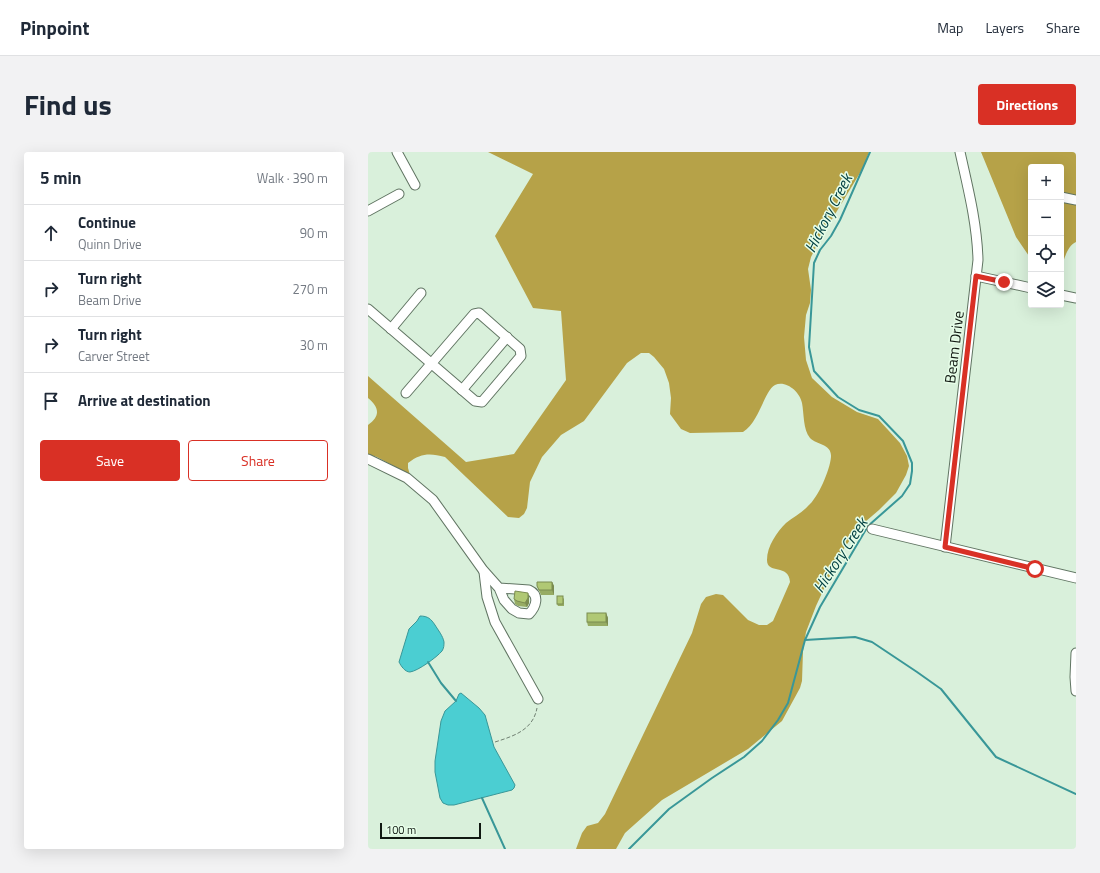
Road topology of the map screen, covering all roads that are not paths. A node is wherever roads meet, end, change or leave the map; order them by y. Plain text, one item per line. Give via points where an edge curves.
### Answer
1 (397, 152) edge
2 (960, 152) edge
3 (415, 185) dead end
4 (399, 194) dead end
5 (1064, 198) edge
6 (1076, 200) edge
7 (368, 211) edge
8 (976, 276) junction
9 (1028, 287) edge
10 (421, 293) dead end
11 (1064, 296) edge
12 (1076, 298) edge
13 (368, 310) edge
14 (391, 329) junction
15 (507, 337) junction
16 (431, 363) junction
17 (462, 390) junction
18 (406, 393) dead end
19 (368, 459) edge
20 (872, 529) dead end
21 (945, 547) junction
22 (483, 570) junction
23 (1076, 578) edge
24 (499, 588) dead end
25 (1076, 653) edge
26 (1076, 691) edge
27 (538, 700) road end

1 - 3 street
2 - 8 street, Beam Drive via 977,243
4 - 7 street
5 - 6 street
8 - 9 street
8 - 21 street, Beam Drive
10 - 14 street
11 - 12 street
13 - 14 street
14 - 16 street
15 - 16 street via 479,313 474,314
15 - 17 street
15 - 17 street via 520,349 521,356 482,402 475,401
16 - 17 street
16 - 18 street
19 - 22 street via 407,478 433,500
20 - 21 street
21 - 23 street
22 - 24 street
22 - 27 street via 487,597 495,622
25 - 26 street

